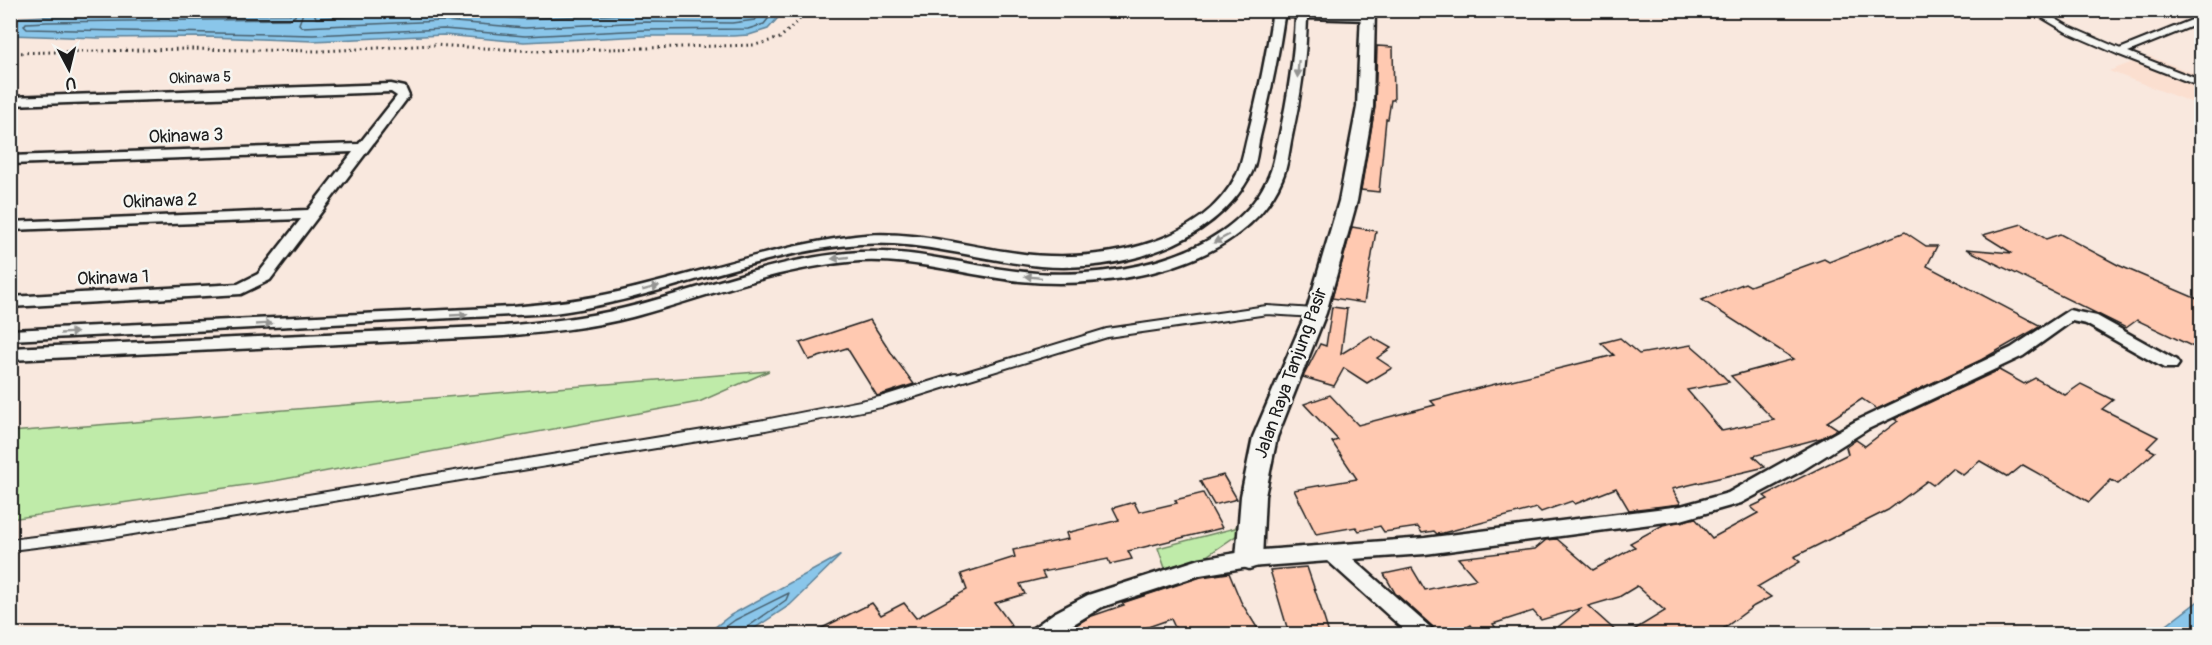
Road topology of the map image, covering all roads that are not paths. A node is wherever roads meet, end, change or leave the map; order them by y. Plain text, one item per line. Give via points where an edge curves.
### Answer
1 (2035, 10) edge
2 (1279, 12) edge
3 (1302, 12) edge
4 (1368, 14) edge
5 (2202, 19) edge
6 (2120, 52) junction
7 (2202, 84) edge
8 (391, 88) joint
9 (10, 101) edge
10 (362, 148) junction
11 (10, 160) edge
12 (312, 214) junction
13 (10, 226) edge
14 (10, 302) edge
15 (1316, 313) junction
16 (10, 335) edge
17 (10, 354) edge
18 (2170, 364) dead end
19 (10, 545) edge
20 (1335, 555) junction
21 (1249, 559) junction
22 (1041, 634) edge
23 (1423, 634) edge

1 - 6 lane
2 - 3 street
16 -> 2 street via 574,306 801,249 871,239 926,241 1043,261 1087,260 1135,252 1173,241 1199,224 1226,202 1244,175 1269,85
3 - 4 street
3 -> 17 street via 1297,87 1275,181 1258,210 1228,236 1189,255 1146,268 1091,277 1039,279 917,257 869,255 774,272 572,324 504,331
4 - 15 street, Jalan Raya Tanjung Pasir via 1362,123 1348,201
5 - 6 lane
6 - 7 lane
8 - 9 street, Okinawa 5
8 - 10 street, Okinawa 1 via 401,90 403,96
10 - 11 street, Okinawa 3
10 - 12 street, Okinawa 1
12 - 13 street, Okinawa 2
12 - 14 street, Okinawa 1 via 264,276 241,290
15 - 19 lane via 1267,310 1116,332 881,402 765,425 102,534
15 - 21 street, Jalan Raya Tanjung Pasir via 1265,436 1253,496
18 - 20 street via 2091,320 2069,315 2017,352 1862,425 1734,498 1681,513
20 - 21 street
20 - 23 street
21 - 22 street via 1173,574 1095,601

